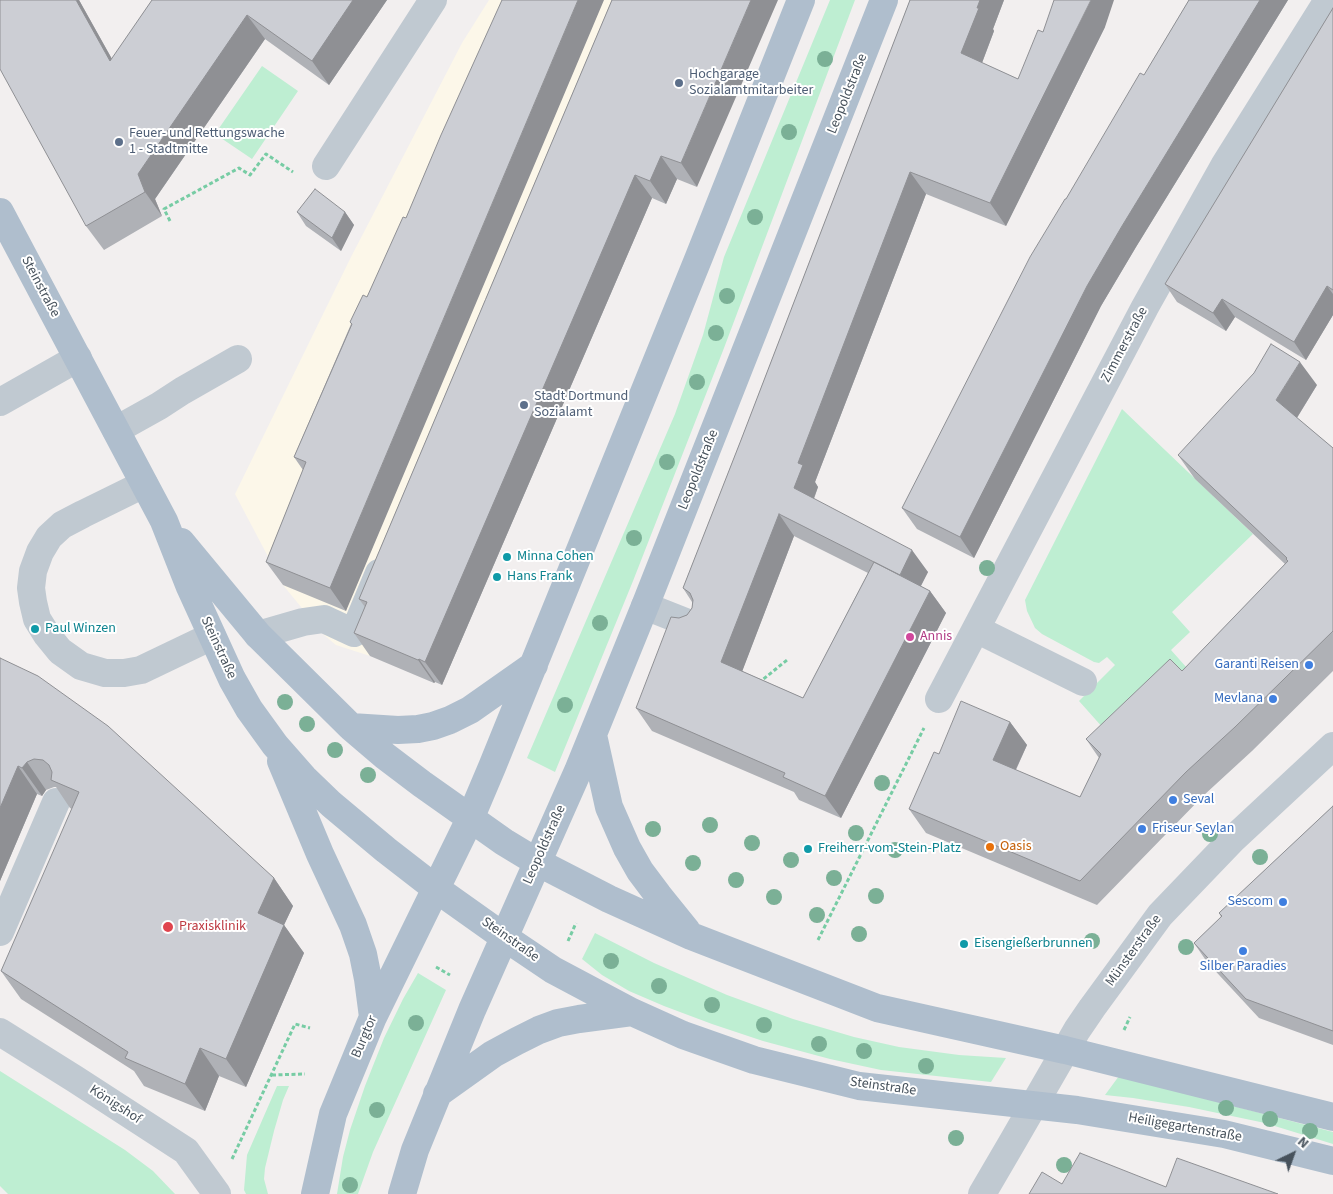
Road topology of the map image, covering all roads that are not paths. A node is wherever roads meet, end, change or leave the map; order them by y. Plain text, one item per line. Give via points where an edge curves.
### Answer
1 (433, 0) edge
2 (801, 0) edge
3 (884, 0) edge
4 (1328, 0) edge
5 (326, 166) road end
6 (0, 212) edge
7 (78, 358) junction
8 (238, 358) dead end
9 (0, 402) edge
10 (116, 430) junction
11 (144, 484) junction
12 (164, 521) junction
13 (388, 551) edge
14 (645, 606) junction
15 (692, 625) edge
16 (976, 629) junction
17 (212, 636) junction
18 (258, 636) junction
19 (534, 665) junction
20 (1083, 682) dead end
21 (939, 699) road end
22 (351, 727) junction
23 (593, 735) junction
24 (275, 745) junction
25 (1333, 746) edge
26 (56, 802) edge
27 (470, 818) junction
28 (537, 862) junction
29 (435, 888) junction
30 (0, 932) edge
31 (691, 936) junction
32 (504, 937) junction
33 (632, 1012) junction
34 (373, 1017) junction
35 (0, 1032) edge
36 (1066, 1050) junction
37 (437, 1094) junction
38 (1035, 1105) junction
39 (1333, 1117) edge
40 (1333, 1161) edge
41 (216, 1194) edge
42 (315, 1194) edge
43 (402, 1194) edge
44 (982, 1194) edge

1 - 5 street
2 - 19 main road
3 - 14 main road, Leopoldstraße
4 - 16 street, Zimmerstraße via 1224,166 1145,307
6 - 7 main road, Steinstraße
7 - 9 street
7 - 10 main road, Steinstraße
8 - 10 street
10 - 11 main road, Steinstraße
11 - 12 main road, Steinstraße
11 - 17 street via 69,521 49,537 33,571 31,588 37,618 60,651 81,666 105,673 141,670
12 - 17 main road, Steinstraße
12 - 18 main road, Steinstraße
13 - 18 street via 354,633 324,619
14 - 15 street
14 - 23 main road, Leopoldstraße
16 - 20 street
16 - 21 street, Zimmerstraße
17 - 24 main road, Steinstraße via 249,709
18 - 22 main road, Steinstraße
19 - 22 main road via 470,710 433,726 398,730
19 - 27 main road
22 - 27 main road, Steinstraße
23 - 28 main road, Leopoldstraße
23 - 31 main road via 609,807 627,848 640,871
24 - 29 main road, Steinstraße via 331,804
24 - 34 main road via 353,925 363,954
25 - 36 street, Münsterstraße via 1232,840 1160,915 1092,1008
26 - 30 street
27 - 28 main road, Steinstraße
27 - 29 main road
28 - 31 main road, Steinstraße
28 - 32 main road, Leopoldstraße
29 - 32 main road, Steinstraße
29 - 34 main road, Burgtor
31 - 36 main road, Steinstraße via 877,1008
32 - 33 main road, Steinstraße via 553,970
32 - 37 main road
33 - 37 main road via 558,1023 539,1030 493,1054
33 - 38 main road, Steinstraße via 683,1035 754,1060 859,1086
34 - 42 main road, Burgtor via 333,1114
35 - 41 street, Königshof via 186,1152
36 - 38 street, Münsterstraße
36 - 39 main road
37 - 43 main road
38 - 40 main road, Heiligegartenstraße via 1224,1134
38 - 44 street, Münsterstraße

